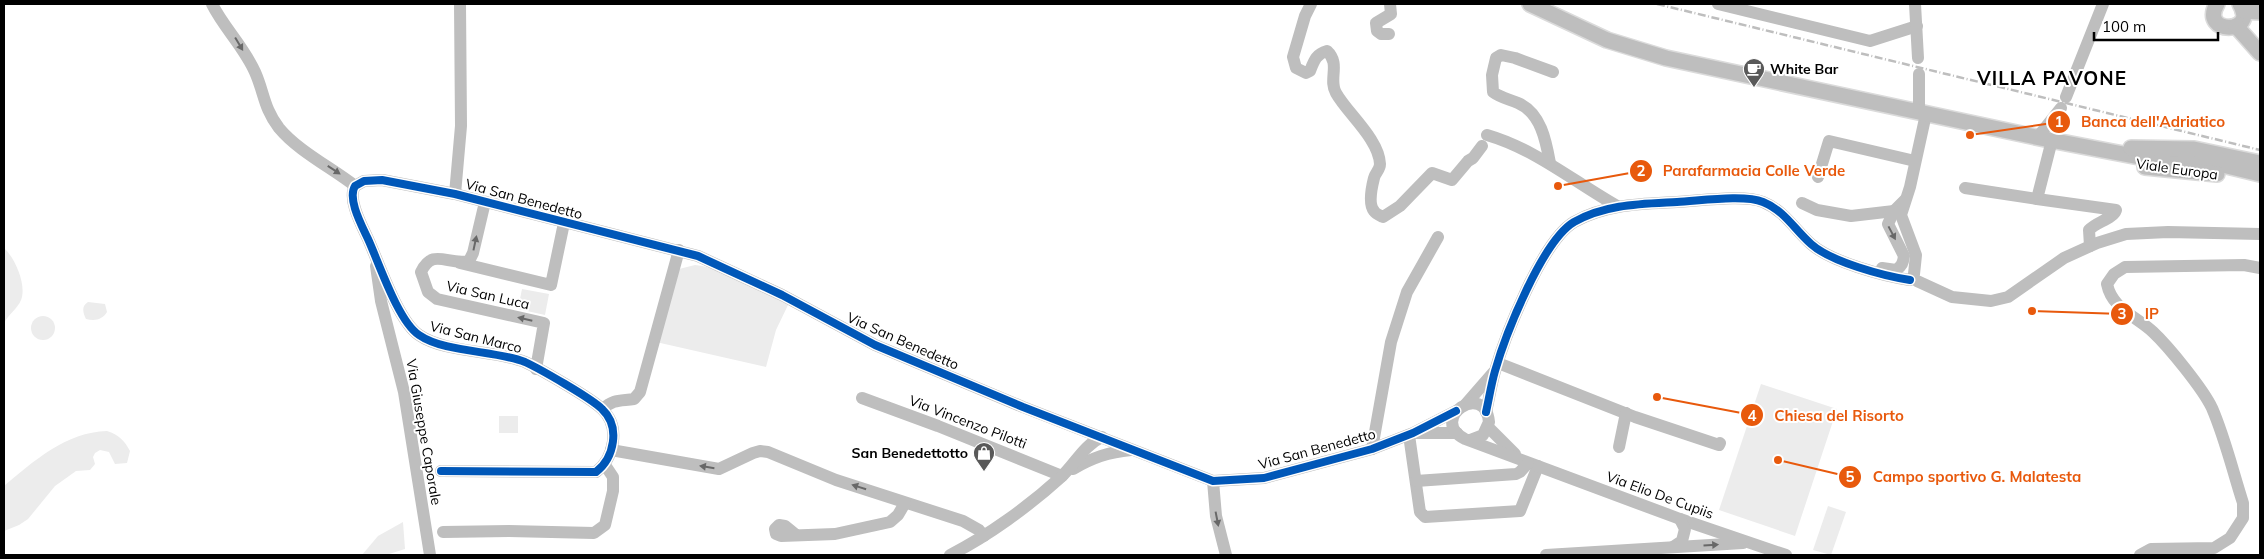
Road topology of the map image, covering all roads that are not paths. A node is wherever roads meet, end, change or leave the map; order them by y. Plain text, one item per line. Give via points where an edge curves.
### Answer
1 (212, 4) edge
2 (460, 4) edge
3 (1311, 4) edge
4 (1390, 4) edge
5 (1530, 4) edge
6 (1718, 4) edge
7 (1915, 4) edge
8 (2103, 4) edge
9 (2217, 4) edge
10 (2242, 8) edge
11 (2260, 12) edge
12 (1917, 26) junction
13 (2236, 26) junction
14 (1389, 34) dead end
15 (2260, 53) edge
16 (1918, 58) dead end
17 (1553, 72) dead end
18 (1919, 74) dead end
19 (1923, 113) junction
20 (2045, 139) junction
21 (2095, 148) junction
22 (1915, 161) junction
23 (1550, 163) junction
24 (2260, 163) edge
25 (2260, 174) edge
26 (1818, 177) dead end
27 (2260, 184) edge
28 (355, 186) junction
29 (1965, 188) dead end
30 (455, 194) junction
31 (1906, 198) junction
32 (2037, 199) junction
33 (485, 202) junction
34 (1802, 203) dead end
35 (1616, 206) junction
36 (1894, 211) junction
37 (564, 223) junction
38 (2260, 234) edge
39 (1438, 237) dead end
40 (2090, 246) junction
41 (680, 250) junction
42 (375, 256) junction
43 (1828, 256) junction
44 (460, 263) junction
45 (2260, 268) edge
46 (1914, 278) junction
47 (1497, 367) junction
48 (536, 369) junction
49 (862, 398) dead end
50 (1461, 407) junction
51 (603, 409) junction
52 (1486, 412) junction
53 (1626, 413) junction
54 (1488, 428) junction
55 (1080, 429) junction
56 (1457, 433) junction
57 (1411, 434) junction
58 (1102, 437) junction
59 (1470, 440) junction
60 (1720, 443) dead end
61 (1619, 446) dead end
62 (1135, 449) junction
63 (1372, 449) junction
64 (611, 450) junction
65 (1089, 453) junction
66 (1530, 463) junction
67 (605, 465) junction
68 (441, 471) dead end
69 (1062, 476) junction
70 (1213, 481) junction
71 (1416, 481) junction
72 (905, 503) junction
73 (1680, 519) junction
74 (443, 532) dead end
75 (796, 535) dead end
76 (984, 536) junction
77 (1748, 542) junction
78 (1674, 547) junction
79 (430, 555) edge
80 (950, 555) edge
81 (1226, 555) edge
82 (1546, 555) edge
83 (1786, 555) edge
84 (2140, 555) edge

1 -> 28 street via 256,73 265,105 280,129
2 - 30 street via 461,126
3 - 23 street via 1293,57 1296,68 1306,73 1320,53 1327,51 1332,56 1336,94 1361,123 1378,156 1380,165 1374,176 1370,202 1374,212 1383,218 1400,206 1432,173 1452,180 1485,141 1512,142
4 - 14 street via 1390,14 1376,23 1381,34
5 - 19 main road, Viale Europa via 1636,50
6 - 12 street via 1870,41
7 - 12 street
8 - 20 street via 2064,102
9 - 13 main road via 2214,14 2217,22 2227,28
10 - 11 main road
10 - 13 main road via 2241,22
12 - 16 street
13 - 15 main road
17 - 23 street via 1501,56 1496,58 1492,75 1493,92 1528,109 1541,126
18 - 19 street
19 - 20 main road, Viale Europa
19 - 22 street
20 - 21 main road, Viale Europa
20 - 32 street
21 - 24 main road, Viale Europa via 2183,148
21 - 25 main road, Viale Europa via 2139,157 2210,162
21 - 27 main road, Viale Europa via 2140,166 2214,174
22 - 26 street via 1823,140
22 - 31 street
23 - 35 street
28 - 30 street, Via San Benedetto via 364,181 382,180
28 - 42 street, Via San Marco via 352,196
29 - 32 street
30 - 33 street, Via San Benedetto
30 - 41 street via 526,204 632,232
31 - 36 street
31 - 46 street via 1901,214 1916,255
32 - 40 street via 2116,210 2089,230
33 - 37 street, Via San Benedetto
44 -> 33 street, Via San Luca via 469,261 473,254
34 - 36 street via 1817,210 1851,216
35 - 43 street via 1737,198 1762,201 1784,214 1809,242
35 - 47 street via 1572,223 1554,240 1520,303
36 -> 43 street via 1888,224 1904,256 1902,266 1890,270 1855,258
37 - 41 street, Via San Benedetto
37 - 44 street via 550,285
38 - 40 street via 2196,231 2126,234
39 - 63 street via 1407,292 1391,342
40 - 46 street via 2064,258 2008,297 1991,301 1952,297
41 - 51 street via 640,392 634,399 617,399
41 - 55 street, Via San Benedetto via 728,268 875,345
42 - 48 street, Via San Marco via 405,322 418,335 434,342 524,362
42 - 79 street, Via Giuseppe Caporale via 381,301 404,392
43 - 46 street via 1885,275
48 -> 44 street, Via San Luca via 544,323 437,299 428,292 421,272 426,262 434,258
45 - 84 street via 2244,265 2125,267 2107,284 2116,304 2153,332 2212,407 2243,503 2242,518 2230,538 2214,548 2151,549
47 - 50 street
47 - 52 street
47 - 53 street
48 - 51 street, Via San Marco
49 - 69 street, Via Vincenzo Pilotti
50 - 52 street via 1478,405
50 - 56 street via 1452,422
50 - 57 street
51 - 64 street via 614,432
52 - 54 street
53 - 60 street
53 - 61 street
54 - 59 street via 1479,438
54 - 66 street via 1502,443
55 - 58 street, Via San Benedetto
55 - 65 street via 1089,440
56 - 57 street
56 - 59 street
57 - 63 street, Via San Benedetto
57 - 71 street
58 - 62 street, Via San Benedetto
58 - 65 street
59 - 66 street, Via Elio De Cupiis
62 - 65 street
62 - 70 street, Via San Benedetto
63 - 70 street, Via San Benedetto via 1264,478
64 - 67 street
72 -> 64 street via 760,451 719,469
65 - 69 street
66 - 71 street via 1516,474
66 - 71 street via 1522,507 1517,512 1426,517 1420,512
66 - 73 street, Via Elio De Cupiis
67 - 68 street via 596,472
67 - 74 street via 613,477 613,491 604,525 594,533
69 - 76 street
70 -> 81 street via 1216,516
72 - 75 street via 890,522 836,534
72 - 76 street via 963,521
73 - 77 street, Via Elio De Cupiis
73 - 78 street via 1685,529 1682,541
76 - 80 street
78 -> 77 street
77 - 83 street, Via Elio De Cupiis
78 - 82 street

